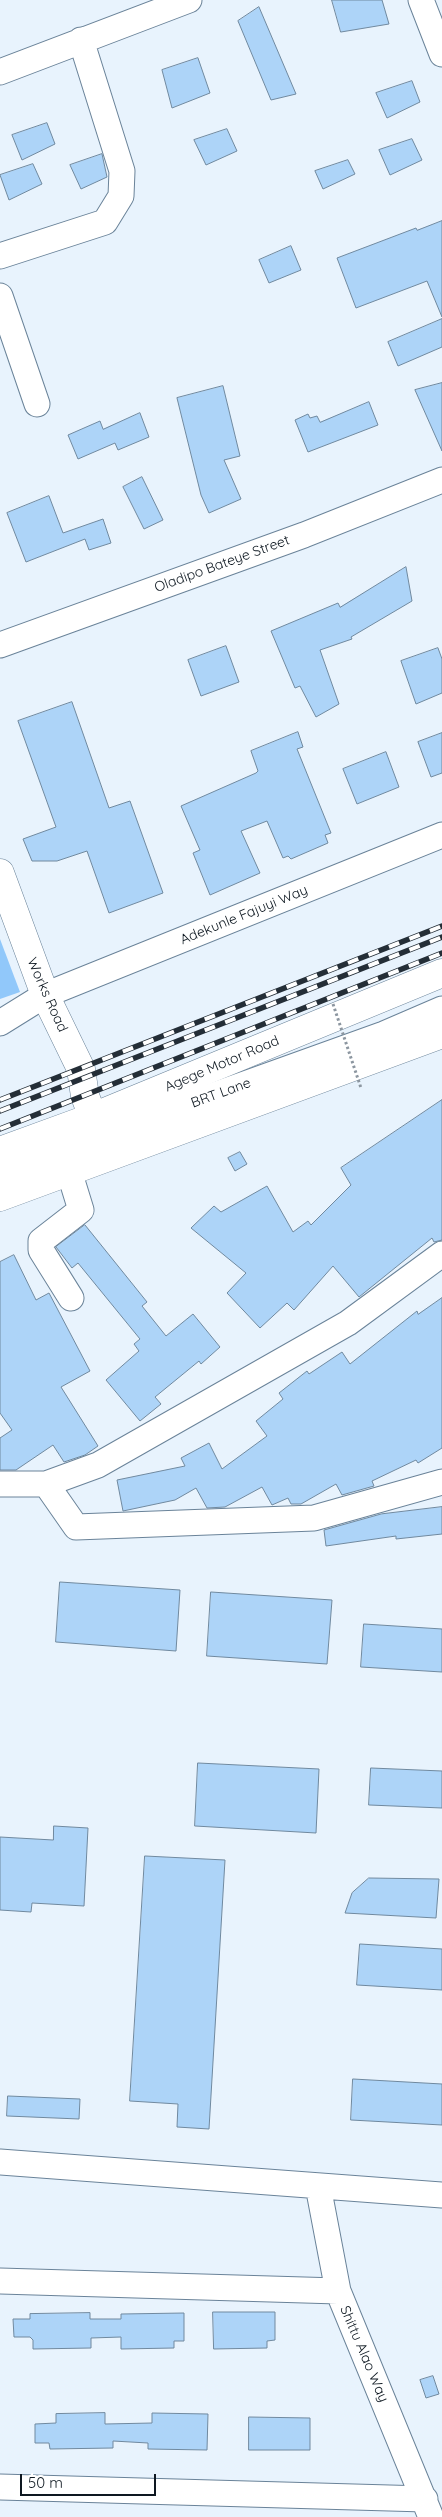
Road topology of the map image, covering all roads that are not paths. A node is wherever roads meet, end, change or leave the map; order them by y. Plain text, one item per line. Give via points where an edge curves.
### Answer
1 (189, 0) edge
2 (421, 0) edge
3 (81, 40) junction
4 (442, 54) edge
5 (0, 72) edge
6 (0, 256) edge
7 (0, 296) edge
8 (37, 404) dead end
9 (442, 480) edge
10 (0, 645) edge
11 (442, 835) edge
12 (0, 873) edge
13 (442, 973) edge
14 (45, 995) junction
15 (442, 1009) edge
16 (0, 1023) edge
17 (442, 1034) edge
18 (93, 1117) junction
19 (0, 1151) edge
20 (69, 1170) junction
21 (0, 1177) edge
22 (0, 1196) edge
23 (442, 1254) edge
24 (71, 1298) dead end
25 (442, 1482) edge
26 (0, 1484) edge
27 (46, 1484) junction
28 (0, 2162) edge
29 (318, 2186) junction
30 (436, 2197) edge
31 (0, 2281) edge
32 (338, 2291) junction
33 (0, 2487) edge
34 (428, 2508) edge

1 - 3 street
2 - 4 street
3 - 5 street
3 - 6 street via 122,170 122,196 105,222
7 - 8 street
9 - 10 street, Oladipo Bateye Street via 304,535
11 - 14 street, Adekunle Fajuyi Way
12 - 14 main road, Works Road
13 - 18 main road, Agege Motor Road
14 - 16 street, Adekunle Fajuyi Way
14 - 18 main road, Works Road via 81,1069 85,1096
15 - 21 street, BRT Lane via 384,1034 164,1113
17 - 20 main road
18 - 19 main road, Agege Motor Road
20 - 22 main road
20 - 24 street via 81,1210 40,1240 41,1250
23 - 27 street via 348,1323 98,1465
25 - 27 street via 314,1518 76,1527
26 - 27 street
28 - 29 street
29 - 30 street
29 - 32 street, Shittu Alao Way
31 - 32 street
32 - 34 street, Shittu Alao Way
33 - 34 street

